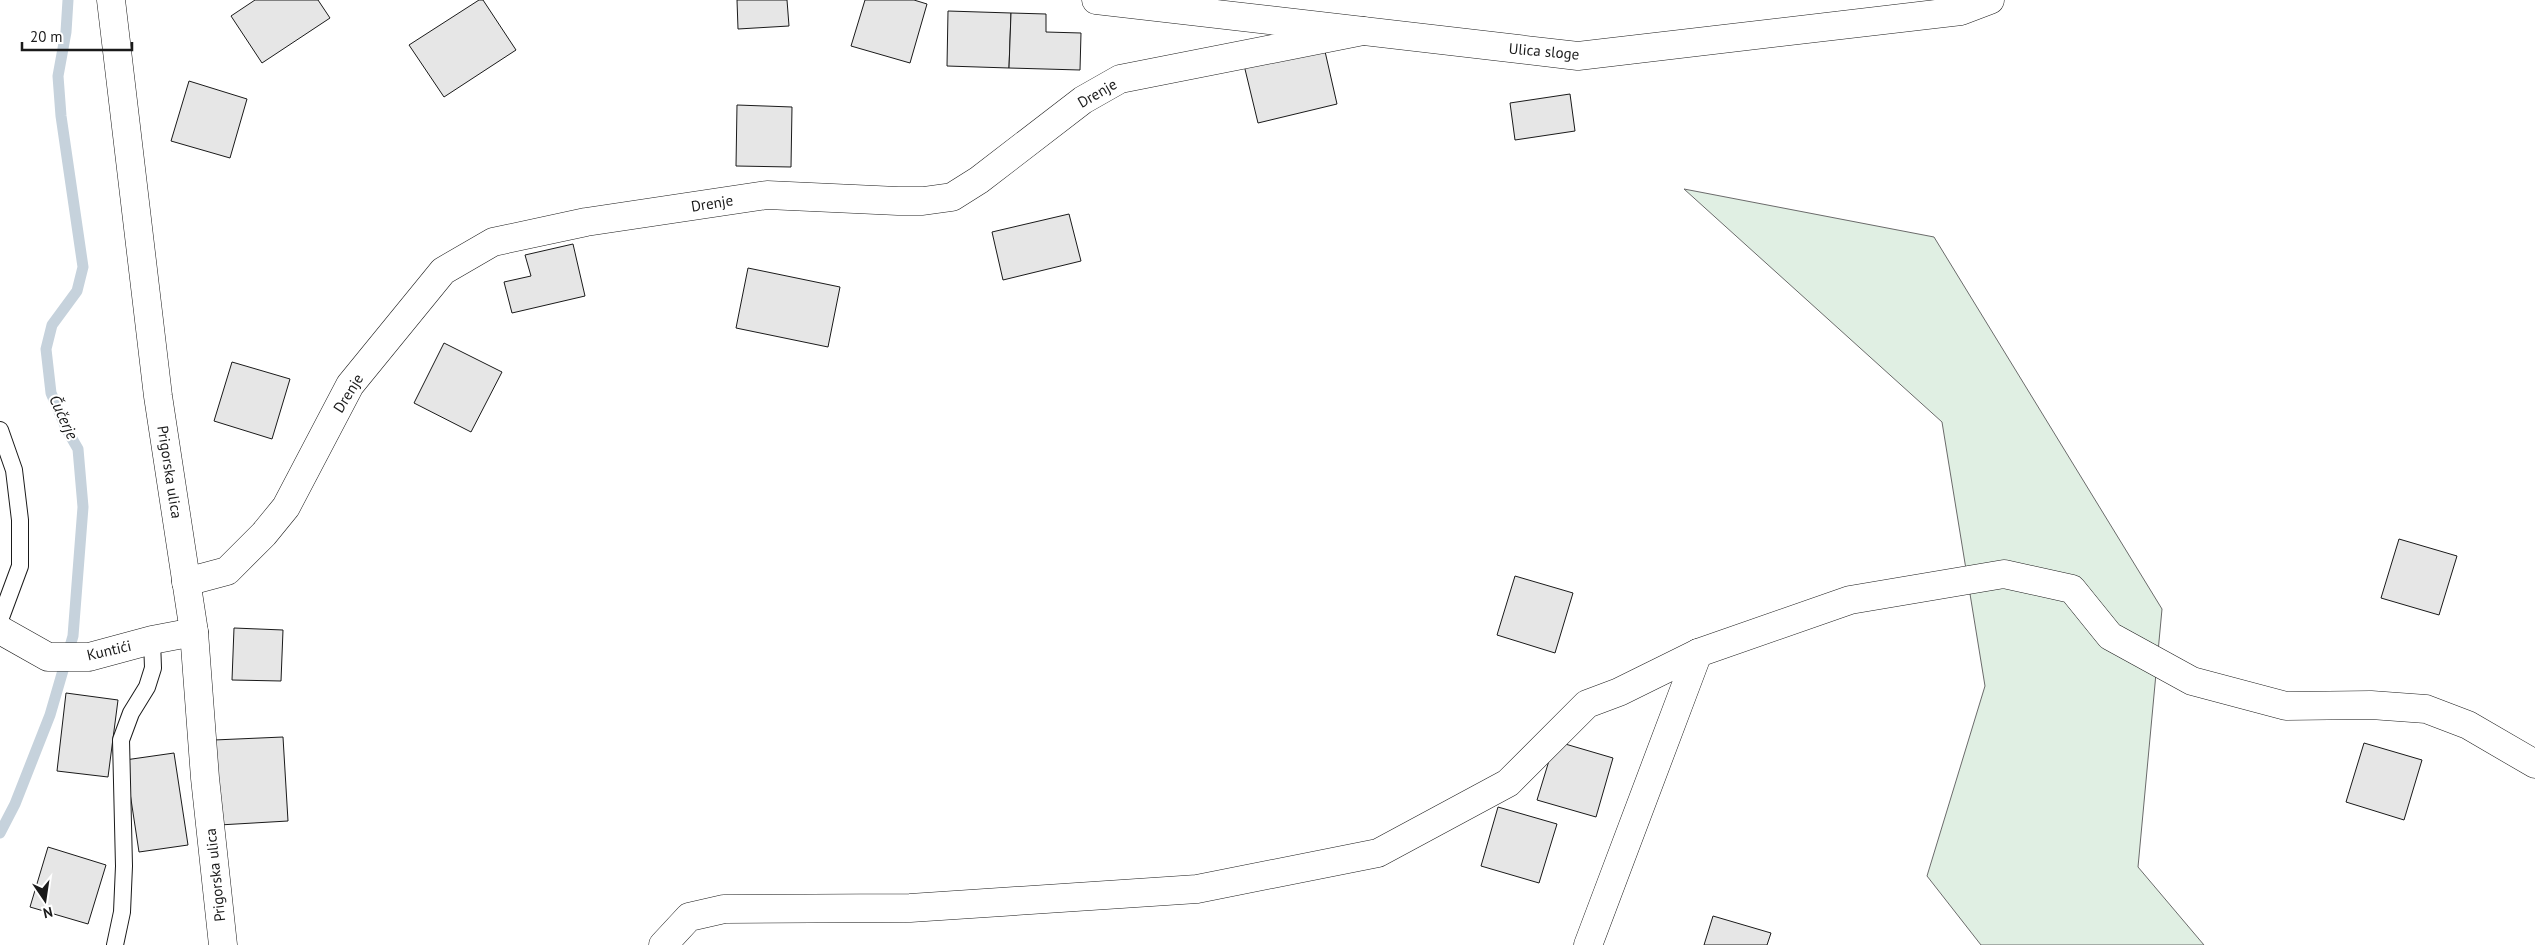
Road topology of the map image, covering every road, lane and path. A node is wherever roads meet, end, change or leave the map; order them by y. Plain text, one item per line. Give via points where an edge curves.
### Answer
1 (111, 0) edge
2 (1096, 0) edge
3 (1990, 0) edge
4 (1362, 31) junction
5 (0, 430) edge
6 (186, 582) junction
7 (0, 620) edge
8 (0, 630) edge
9 (194, 632) junction
10 (152, 640) junction
11 (1698, 653) junction
12 (2535, 764) edge
13 (115, 945) edge
14 (224, 945) edge
15 (663, 945) edge
16 (1588, 945) edge

1 - 6 street, Prigorska ulica via 158,396
2 - 4 street, Ulica sloge
3 - 4 street, Ulica sloge via 1961,12 1578,56
4 - 6 street, Drenje via 1120,79 1083,100 952,197 898,201 767,195 586,222 492,242 443,271 350,385 286,507 264,534 227,571
5 - 7 lane via 14,470 20,520 20,566
6 - 9 street, Prigorska ulica
8 - 10 street, Kuntići via 48,657 89,657
9 - 10 street, Kuntići
9 - 14 street, Prigorska ulica via 205,778
10 - 13 lane via 153,668 121,740 124,866 122,912
11 - 12 street via 1850,600 2004,574 2072,589 2110,636 2192,680 2286,706 2371,705 2426,709 2468,725
11 - 15 street via 1587,704 1508,782 1378,854 1197,890 910,908 724,909 689,917
11 - 16 street

